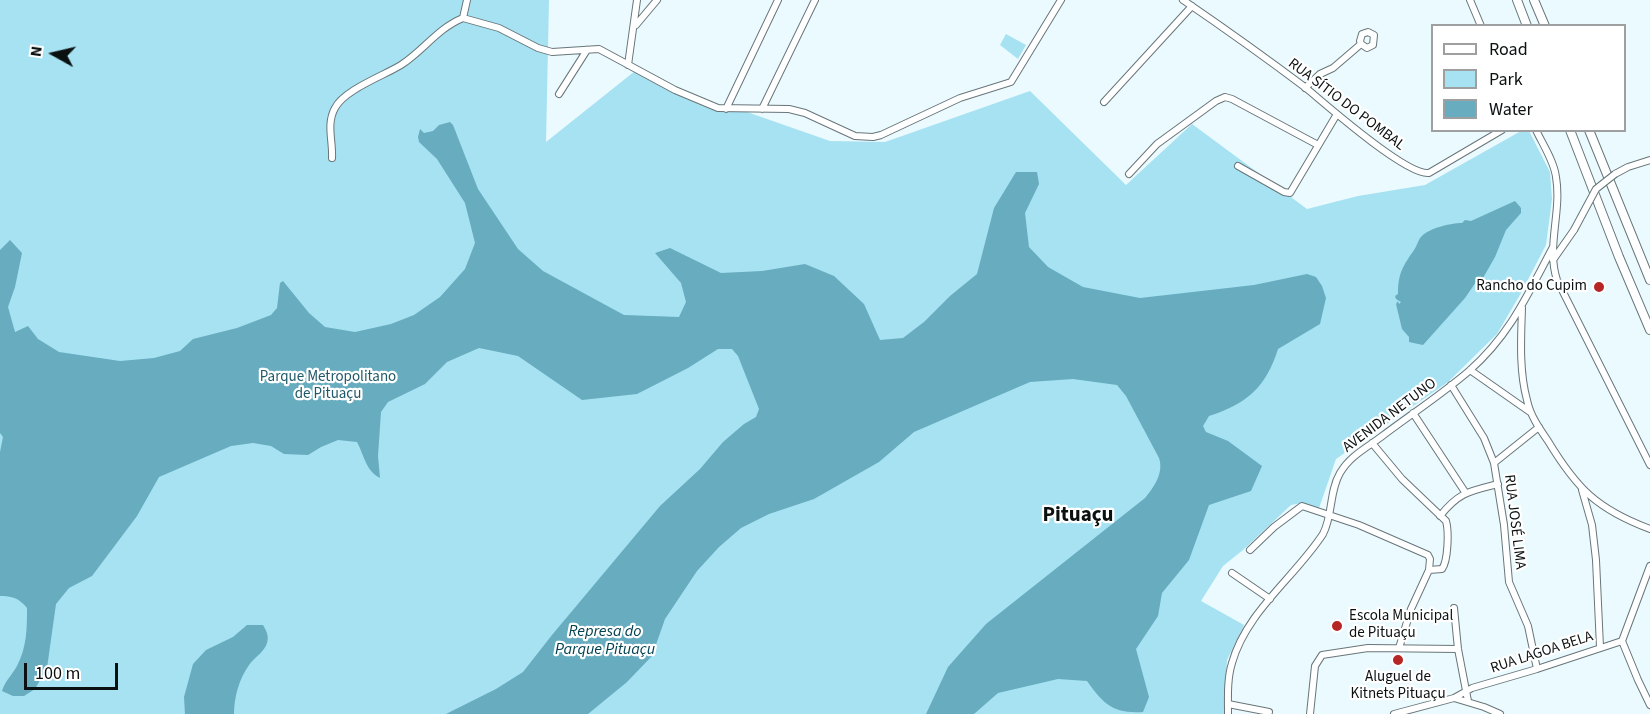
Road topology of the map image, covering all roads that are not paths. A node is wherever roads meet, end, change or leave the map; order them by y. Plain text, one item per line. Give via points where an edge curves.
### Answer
1 (467, 0) edge
2 (637, 0) edge
3 (657, 0) edge
4 (778, 0) edge
5 (815, 0) edge
6 (1061, 0) edge
7 (1183, 0) edge
8 (1470, 0) edge
9 (1517, 0) edge
10 (1534, 0) edge
11 (1192, 6) junction
12 (464, 18) junction
13 (1480, 24) edge
14 (1526, 24) edge
15 (1544, 24) edge
16 (634, 28) junction
17 (1361, 44) dead end
18 (587, 50) junction
19 (628, 64) junction
20 (1305, 88) junction
21 (559, 94) dead end
22 (1104, 102) dead end
23 (762, 109) junction
24 (726, 110) junction
25 (1336, 114) junction
26 (1499, 132) edge
27 (1537, 132) edge
28 (1571, 132) edge
29 (1590, 132) edge
30 (1318, 145) junction
31 (332, 158) dead end
32 (1650, 160) edge
33 (1238, 166) dead end
34 (1129, 174) dead end
35 (1553, 247) junction
36 (1553, 260) junction
37 (1650, 280) edge
38 (1522, 307) junction
39 (1650, 330) edge
40 (1470, 370) junction
41 (1451, 385) junction
42 (1530, 412) junction
43 (1413, 413) junction
44 (1539, 427) junction
45 (1372, 443) junction
46 (1494, 463) junction
47 (1650, 465) edge
48 (1498, 484) junction
49 (1581, 489) junction
50 (1465, 492) junction
51 (1330, 515) junction
52 (1440, 516) junction
53 (1650, 529) edge
54 (1250, 550) dead end
55 (1650, 566) edge
56 (1429, 570) junction
57 (1232, 573) dead end
58 (1270, 598) junction
59 (1454, 608) dead end
60 (1622, 641) junction
61 (1600, 647) junction
62 (1400, 648) junction
63 (1458, 649) junction
64 (1537, 669) junction
65 (1466, 691) junction
66 (1648, 696) edge
67 (1454, 698) junction
68 (1468, 701) junction
69 (1228, 704) junction
70 (1650, 705) edge
71 (1269, 712) dead end
72 (1228, 714) edge
73 (1310, 714) edge
74 (1394, 714) edge
75 (1500, 714) edge

1 - 12 street
2 - 16 street
3 - 16 street
4 - 24 street
5 - 23 street
6 - 23 street via 1011,82 960,98 881,135 855,136 797,110
7 - 11 street, RUA SÍTIO DO POMBAL
8 - 13 street
9 - 14 main road
10 - 15 main road
11 - 20 street, RUA SÍTIO DO POMBAL
11 - 22 street
12 - 18 street via 499,28 552,52
12 - 31 street via 445,28 400,65 338,103 331,125
16 - 19 street
17 - 20 street
18 - 19 street via 599,49
18 - 21 street
19 - 24 street via 687,97
20 - 25 street, RUA SÍTIO DO POMBAL
23 - 24 street
25 - 26 street, RUA SÍTIO DO POMBAL via 1385,152 1426,174
25 - 30 street
27 - 35 street via 1555,169 1558,200
28 - 39 main road
29 - 37 main road
30 - 33 street via 1290,193
30 - 34 street via 1225,97 1157,144
32 - 36 street, bridge via 1628,166 1596,189
35 - 36 street
35 - 38 street, AVENIDA NETUNO
36 - 47 street via 1563,293
38 - 40 street, AVENIDA NETUNO via 1505,333
38 - 42 street via 1523,381
40 - 41 street, AVENIDA NETUNO
40 - 42 street
41 - 43 street, AVENIDA NETUNO
41 - 46 street, RUA JOSÉ LIMA via 1484,438
42 - 44 street
43 - 45 street, AVENIDA NETUNO
43 - 50 street
44 - 46 street
44 - 49 street
45 - 51 street, AVENIDA NETUNO via 1349,460 1340,473
45 - 52 street
46 - 48 street, RUA JOSÉ LIMA
48 - 50 street
48 - 64 street, RUA JOSÉ LIMA via 1509,582 1528,626
49 - 53 street via 1614,514
49 - 61 street via 1592,525
50 - 52 street
51 - 54 street via 1298,507
51 - 56 street via 1428,555
51 - 58 street, AVENIDA NETUNO via 1318,541
52 - 56 street via 1448,527 1447,562 1442,569
55 - 60 street
56 - 62 street via 1411,609
57 - 58 street
58 - 69 street, AVENIDA NETUNO via 1235,652
59 - 63 street
60 - 61 street, RUA LAGOA BELA
60 - 66 street
61 - 64 street, RUA LAGOA BELA
62 - 63 street
62 - 73 street via 1322,655 1315,666
63 - 65 street
64 - 65 street, RUA LAGOA BELA
65 - 67 street, RUA LAGOA BELA
65 - 68 street
66 - 70 street
67 - 68 street
67 - 74 street, RUA LAGOA BELA
68 - 75 street
69 - 71 street
69 - 72 street, AVENIDA NETUNO

